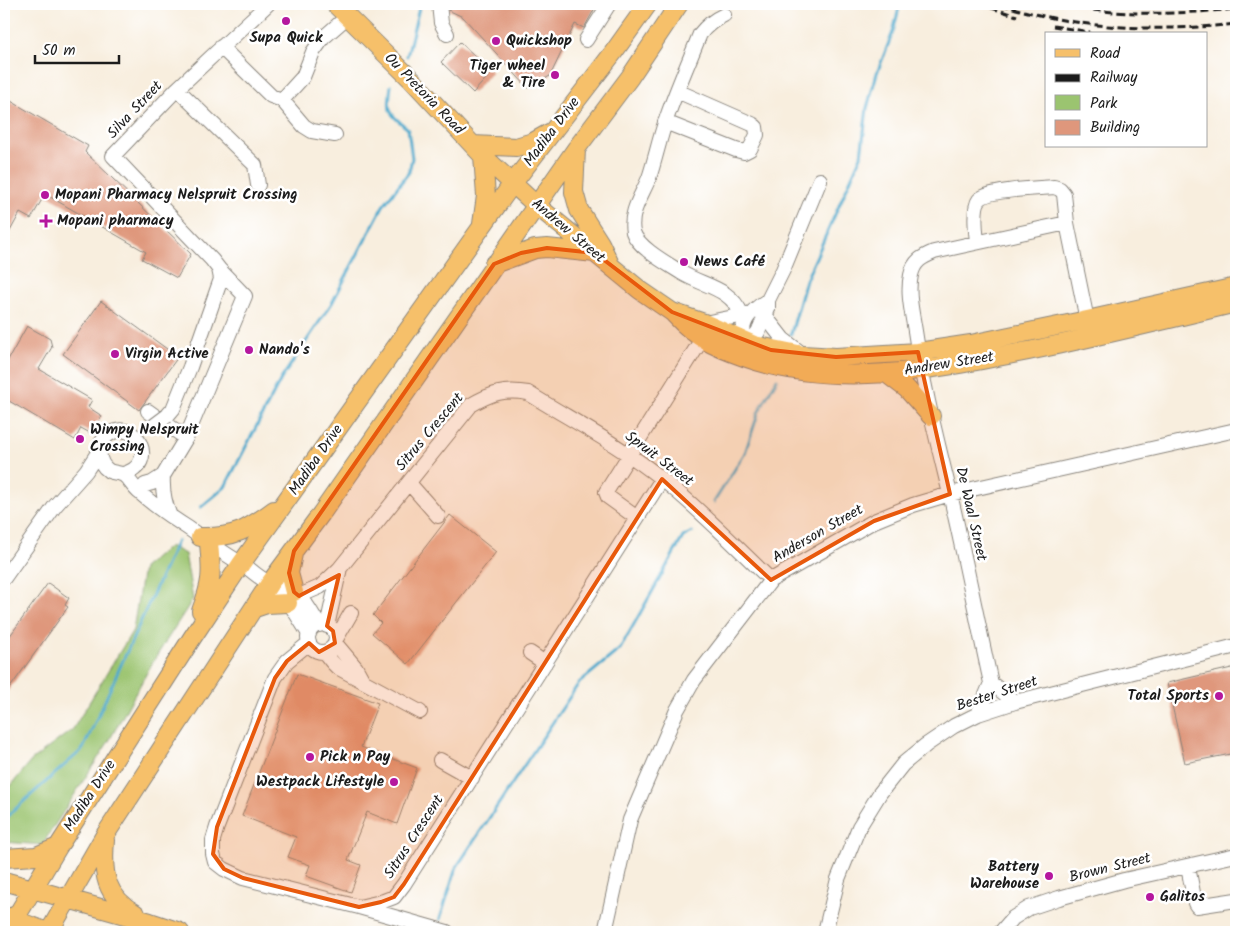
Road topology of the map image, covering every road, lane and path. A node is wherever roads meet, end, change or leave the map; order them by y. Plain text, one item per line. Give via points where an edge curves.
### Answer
1 (268, 4) edge
2 (439, 4) edge
3 (609, 4) edge
4 (648, 4) edge
5 (679, 4) edge
6 (342, 10) edge
7 (724, 15) dead end
8 (446, 34) dead end
9 (586, 40) dead end
10 (222, 47) junction
11 (177, 88) junction
12 (677, 91) junction
13 (282, 100) junction
14 (665, 122) junction
15 (552, 132) junction
16 (335, 135) dead end
17 (576, 149) junction
18 (478, 150) junction
19 (820, 180) dead end
20 (513, 183) junction
21 (258, 185) dead end
22 (536, 205) junction
23 (1067, 223) junction
24 (482, 227) junction
25 (977, 242) junction
26 (595, 253) junction
27 (494, 264) junction
28 (610, 265) junction
29 (219, 269) junction
30 (1236, 287) edge
31 (768, 300) junction
32 (1236, 303) edge
33 (745, 315) junction
34 (765, 316) junction
35 (1087, 320) junction
36 (703, 331) junction
37 (745, 342) junction
38 (722, 350) junction
39 (918, 352) junction
40 (803, 355) junction
41 (755, 361) junction
42 (922, 370) junction
43 (886, 373) junction
44 (511, 390) joint
45 (148, 411) dead end
46 (931, 416) junction
47 (1236, 430) edge
48 (186, 438) junction
49 (138, 441) junction
50 (99, 450) junction
51 (630, 455) junction
52 (140, 463) junction
53 (106, 468) junction
54 (86, 471) junction
55 (123, 474) junction
56 (163, 476) junction
57 (662, 479) junction
58 (408, 483) junction
59 (144, 485) junction
60 (950, 494) junction
61 (288, 500) junction
62 (152, 503) junction
63 (170, 516) junction
64 (438, 516) dead end
65 (637, 518) junction
66 (204, 540) junction
67 (294, 551) junction
68 (241, 564) junction
69 (340, 568) junction
70 (4, 578) edge
71 (771, 580) junction
72 (270, 583) junction
73 (294, 597) junction
74 (255, 608) junction
75 (351, 613) dead end
76 (319, 628) junction
77 (192, 638) junction
78 (332, 645) junction
79 (1236, 646) edge
80 (530, 653) dead end
81 (545, 663) junction
82 (991, 683) junction
83 (1015, 702) junction
84 (420, 712) dead end
85 (978, 714) junction
86 (440, 760) dead end
87 (472, 778) junction
88 (105, 835) junction
89 (58, 848) junction
90 (1236, 855) edge
91 (4, 858) edge
92 (1188, 867) junction
93 (4, 881) edge
94 (33, 890) junction
95 (394, 897) junction
96 (68, 899) junction
97 (1236, 900) edge
98 (359, 907) junction
99 (8, 922) edge
100 (150, 922) junction
101 (414, 924) junction
102 (48, 932) edge
103 (180, 932) edge
104 (447, 932) edge
105 (605, 932) edge
106 (825, 932) edge
107 (1001, 932) edge

1 - 10 street, Silva Street
2 - 8 street
3 - 9 street
4 - 15 main road, Madiba Drive
5 - 17 main road, Madiba Drive
6 - 13 street via 313,52 303,77
6 - 18 main road, Ou Pretoria Road
7 - 12 street via 714,19 700,34
10 - 11 street, Silva Street
10 - 13 street via 270,96
11 - 21 street via 255,165
11 - 29 street, Silva Street via 114,156
12 - 14 street
12 - 14 street via 752,124 757,135 750,149 744,152
13 - 16 street via 312,132
14 - 33 street via 649,178 634,212 634,234 640,243 689,277 730,296
15 - 18 main road via 516,147
15 - 20 main road, Madiba Drive
17 - 22 main road, Madiba Drive
17 - 28 main road via 574,192 579,210
18 - 20 main road, Ou Pretoria Road
18 - 24 main road via 486,196
19 - 31 street
20 - 22 main road, Andrew Street
20 - 24 main road, Madiba Drive
22 - 26 main road, Andrew Street
22 - 27 main road, Madiba Drive
23 - 25 street, De Waal Street
23 - 25 street via 1064,194 1060,189 995,193 978,200
23 - 35 street
24 - 61 main road, Madiba Drive
25 - 39 street, De Waal Street via 934,252 920,258 913,267 910,293
26 - 27 main road via 534,249
26 - 28 main road, Andrew Street
27 - 67 main road, Madiba Drive
28 - 36 main road, Andrew Street via 640,290
29 - 48 street via 245,296
29 - 49 street, bridge via 221,279 216,296 173,409
30 - 35 main road, Andrew Street
31 - 33 street
31 - 34 street
32 - 42 main road, Andrew Street via 1091,338
33 - 36 street
33 - 37 street
34 - 37 street via 758,332
34 - 40 street via 783,339
35 - 39 main road, Andrew Street
36 - 37 main road, Andrew Street
36 - 38 main road, Andrew Street
36 - 51 street
37 - 38 street
37 - 40 main road, Andrew Street
37 - 41 street
38 - 41 main road, Andrew Street
39 - 40 main road, Andrew Street via 836,357
39 - 42 street, De Waal Street
41 - 43 main road, Andrew Street via 769,366 834,374
42 - 43 main road, Andrew Street
42 - 46 street, De Waal Street
43 - 46 main road via 907,388
44 - 51 street, Spruit Street via 528,393
44 - 58 street, Sitrus Crescent via 486,396 470,405
45 - 48 street
46 - 60 street, De Waal Street
47 - 60 street, Anderson Street
48 - 56 street
49 - 50 street via 125,432 114,432 104,439
49 - 52 street via 142,451
50 - 53 street via 100,460
50 - 54 street
51 - 57 street, Spruit Street
51 - 65 street via 606,492
52 - 55 street
52 - 59 street
53 - 54 street
53 - 55 street
54 - 70 street via 55,506
55 - 62 street
56 - 59 street
56 - 63 street via 162,490
57 - 65 street, Sitrus Crescent
57 - 71 street, Spruit Street
58 - 64 street
58 - 69 street, Sitrus Crescent
59 - 62 street
60 - 71 street, Anderson Street via 874,521
60 - 82 street, De Waal Street
61 - 66 main road via 240,532
61 - 68 main road, Madiba Drive
62 - 63 street
63 - 66 street
65 - 81 street, Sitrus Crescent
66 - 68 street
66 - 77 main road via 212,574
67 - 72 main road, Madiba Drive
67 - 73 main road via 289,573
68 - 72 street
68 - 77 main road, Madiba Drive
69 - 73 street via 320,586
69 - 76 street, Sitrus Crescent
71 - 105 street, Anderson Street via 694,680 677,710 630,820
72 - 73 street via 276,594
72 - 74 main road, Madiba Drive
73 - 74 main road
73 - 76 street
74 - 88 main road, Madiba Drive
75 - 78 street
76 - 78 street via 333,631
76 - 78 street via 315,650
76 - 98 street, Sitrus Crescent via 287,660 275,678 217,827 213,854 215,862 243,878
77 - 89 main road, Madiba Drive
78 - 84 street via 356,668 363,682
79 - 83 street, Bester Street
80 - 81 street
81 - 87 street, Sitrus Crescent
82 - 83 street
82 - 85 street
83 - 85 street, Bester Street
85 - 106 street, Bester Street via 926,745 903,764 880,793 859,826 838,879
86 - 87 street
87 - 95 street, Sitrus Crescent
88 - 96 main road, Madiba Drive
88 - 100 main road via 103,859 109,888 123,906
89 - 91 main road via 36,856
89 - 94 main road, Madiba Drive
90 - 92 street, Brown Street
92 - 97 street via 1197,906
92 - 107 street, Brown Street via 1124,880 1029,908 1013,918
93 - 94 main road
94 - 96 main road
94 - 99 main road, Madiba Drive
95 - 98 street, Sitrus Crescent
95 - 101 street via 397,912
96 - 100 main road
96 - 102 main road, Madiba Drive
98 - 101 street
99 - 102 main road
100 - 103 main road
101 - 104 street

